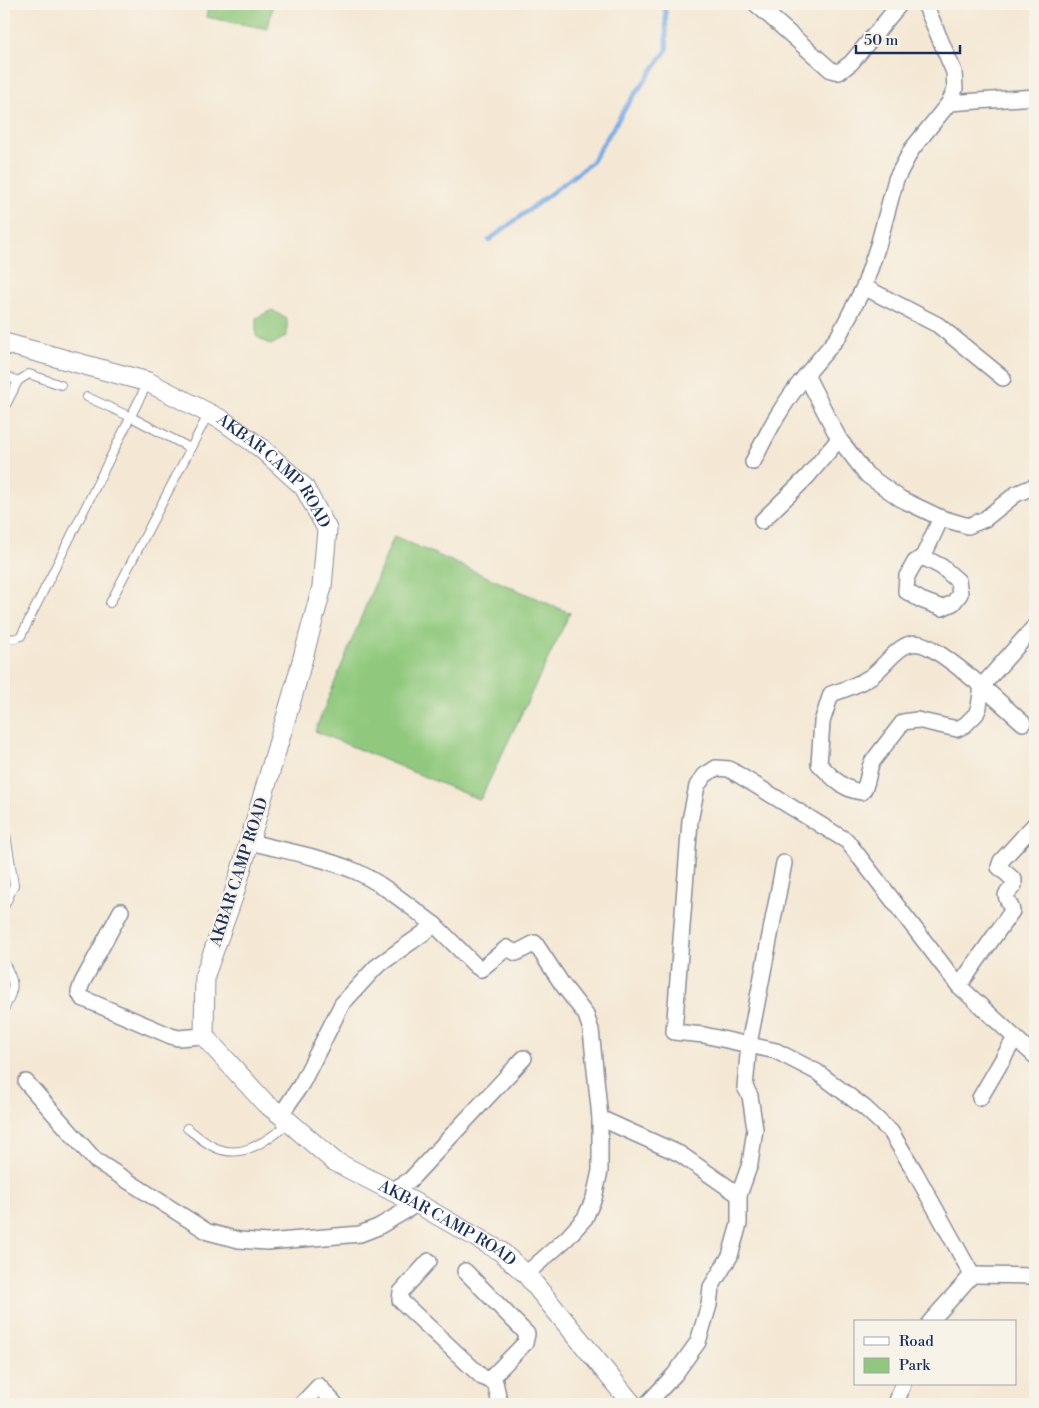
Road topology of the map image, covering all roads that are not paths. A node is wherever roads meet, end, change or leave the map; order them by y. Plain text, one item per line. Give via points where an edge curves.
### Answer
1 (756, 4) edge
2 (900, 4) edge
3 (925, 4) edge
4 (1035, 97) edge
5 (949, 103) junction
6 (864, 287) junction
7 (4, 343) edge
8 (4, 374) edge
9 (806, 375) junction
10 (1003, 378) dead end
11 (18, 381) junction
12 (148, 382) junction
13 (61, 385) dead end
14 (87, 397) dead end
15 (4, 408) edge
16 (209, 413) junction
17 (131, 417) junction
18 (839, 439) junction
19 (190, 448) junction
20 (753, 462) dead end
21 (1035, 486) edge
22 (942, 518) junction
23 (762, 521) dead end
24 (923, 557) dead end
25 (110, 603) dead end
26 (1035, 626) edge
27 (4, 636) edge
28 (982, 686) junction
29 (1023, 723) dead end
30 (1035, 824) edge
31 (4, 834) edge
32 (250, 842) junction
33 (784, 863) dead end
34 (4, 907) edge
35 (121, 911) dead end
36 (436, 925) junction
37 (4, 962) edge
38 (959, 986) junction
39 (4, 1010) edge
40 (204, 1036) junction
41 (1015, 1038) junction
42 (749, 1044) junction
43 (1035, 1056) edge
44 (524, 1058) dead end
45 (26, 1082) dead end
46 (980, 1098) dead end
47 (600, 1118) junction
48 (286, 1119) junction
49 (187, 1128) dead end
50 (391, 1191) junction
51 (739, 1195) junction
52 (417, 1204) junction
53 (429, 1261) dead end
54 (465, 1271) dead end
55 (526, 1274) junction
56 (972, 1275) junction
57 (1035, 1276) edge
58 (932, 1320) edge
59 (489, 1380) junction
60 (902, 1386) edge
61 (302, 1404) edge
62 (335, 1404) edge
63 (500, 1404) edge
64 (632, 1404) edge
65 (648, 1404) edge
66 (896, 1404) edge

1 - 2 street via 831,70 839,72 851,63
3 - 5 street via 954,72 955,89
4 - 5 street
5 - 6 street via 912,148 896,179
6 - 9 street via 838,337
6 - 10 street via 938,325
7 - 12 street, AKBAR CAMP ROAD
8 - 11 lane
9 - 18 street
9 - 20 street via 774,419
11 - 13 lane via 29,374
11 - 15 lane
12 - 16 street, AKBAR CAMP ROAD
12 - 17 lane
14 - 17 lane
16 - 19 lane
16 - 32 street, AKBAR CAMP ROAD via 261,448 304,488 327,529 322,587
17 - 19 lane
17 - 27 lane via 20,636 16,639
18 - 22 street via 867,476 901,498
18 - 23 street via 807,477
19 - 25 lane
21 - 22 street via 1016,494 985,519 968,526
22 - 24 street
26 - 28 street
28 - 28 street via 926,645 908,644 870,676 831,694 822,722 819,764 841,784 862,792 872,762 903,722 917,720 957,729 976,714
28 - 29 street
30 - 38 street via 999,867 1014,880 1006,894 1012,912
31 - 34 lane via 14,885
32 - 36 street via 356,872
32 - 40 street, AKBAR CAMP ROAD via 205,975
33 - 42 street
35 - 40 street via 82,983 79,992 82,998 171,1036
36 - 47 street via 481,969 507,948 516,953 535,943 586,1015 591,1030
36 - 48 street via 376,967 342,1004
37 - 39 lane via 14,981 14,989
38 - 41 street
38 - 42 street via 848,841 744,776 729,769 716,768 705,775 698,786 690,821 674,1032
40 - 48 street, AKBAR CAMP ROAD via 265,1103
41 - 43 street
41 - 46 street
42 - 51 street via 745,1087 750,1096 755,1129 750,1164
42 - 56 street via 776,1051 817,1072 891,1132
44 - 50 street via 410,1180
45 - 52 street via 95,1160 208,1232 239,1240 267,1242 360,1234
47 - 51 street via 680,1154
47 - 55 street via 600,1171 585,1218
48 - 49 lane via 259,1145 234,1153 215,1148
48 - 50 street, AKBAR CAMP ROAD via 334,1160
50 - 52 street, AKBAR CAMP ROAD
51 - 65 street via 739,1224 730,1256 712,1286 698,1342
52 - 55 street, AKBAR CAMP ROAD via 500,1251
53 - 59 street via 400,1292 400,1300
54 - 59 street via 527,1334 525,1343
55 - 64 street, AKBAR CAMP ROAD
56 - 57 street
56 - 58 street
59 - 63 street via 494,1382
60 - 66 street
61 - 62 street via 319,1386

